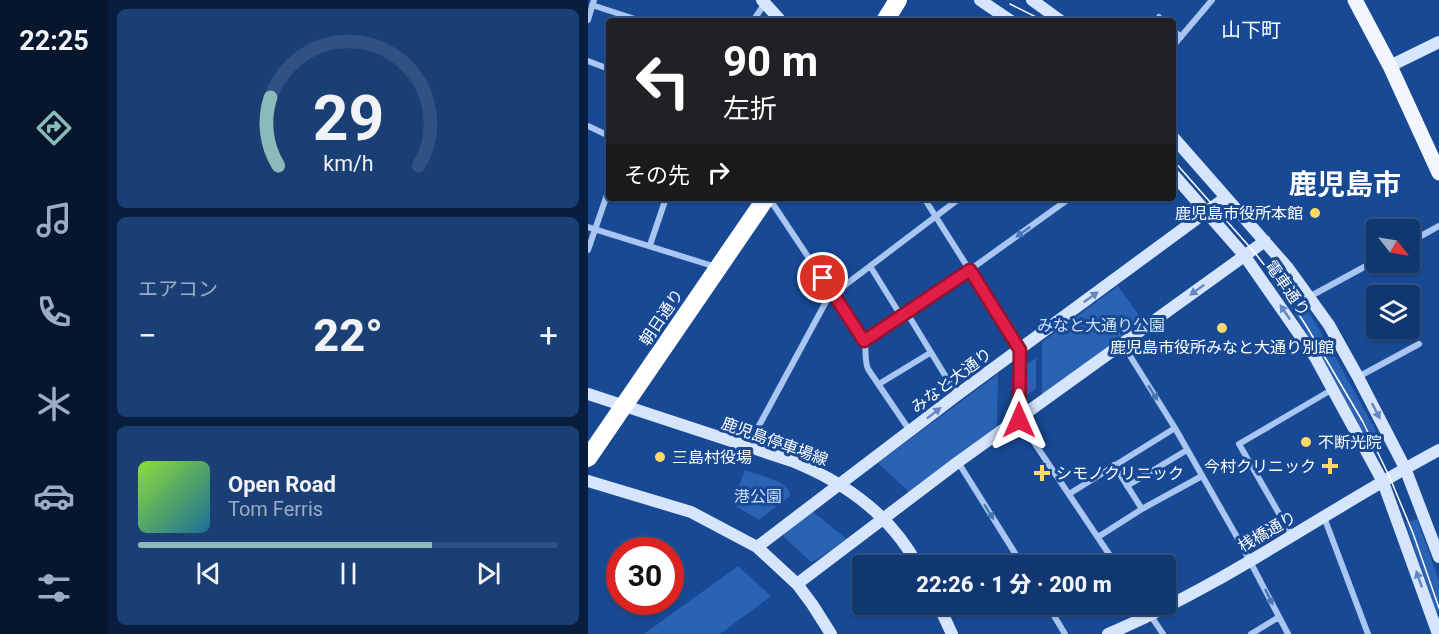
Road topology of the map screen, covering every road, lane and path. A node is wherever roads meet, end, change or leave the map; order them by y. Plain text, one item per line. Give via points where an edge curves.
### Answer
1 (898, 0) edge
2 (980, 0) edge
3 (1032, 0) edge
4 (1212, 0) edge
5 (1355, 0) edge
6 (764, 1) edge
7 (593, 3) edge
8 (633, 18) edge
9 (755, 18) edge
10 (778, 18) edge
11 (887, 18) edge
12 (1007, 18) edge
13 (1057, 18) edge
14 (588, 20) edge
15 (1176, 33) edge
16 (1181, 37) junction
17 (1439, 42) edge
18 (1176, 43) edge
19 (588, 61) edge
20 (1390, 66) junction
21 (606, 68) edge
22 (588, 126) edge
23 (606, 135) edge
24 (1176, 141) edge
25 (1439, 173) edge
26 (1176, 177) edge
27 (606, 196) edge
28 (1225, 198) junction
29 (665, 201) edge
30 (766, 201) edge
31 (770, 201) edge
32 (926, 201) edge
33 (956, 201) edge
34 (1066, 201) edge
35 (1207, 212) junction
36 (936, 216) junction
37 (1439, 226) edge
38 (592, 228) edge
39 (1420, 236) edge
40 (1265, 241) junction
41 (650, 245) junction
42 (588, 250) edge
43 (1244, 255) junction
44 (870, 266) junction
45 (1366, 266) edge
46 (718, 268) junction
47 (970, 270) junction
48 (834, 294) junction
49 (1309, 297) junction
50 (904, 314) junction
51 (864, 341) junction
52 (1122, 343) junction
53 (1419, 344) dead end
54 (1020, 350) junction
55 (930, 352) junction
56 (1358, 376) junction
57 (879, 384) junction
58 (1334, 388) junction
59 (588, 394) edge
60 (957, 395) junction
61 (624, 406) junction
62 (1019, 420) junction
63 (1175, 428) junction
64 (910, 431) junction
65 (748, 447) junction
66 (1187, 450) junction
67 (1439, 450) edge
68 (588, 458) edge
69 (958, 462) junction
70 (1114, 465) junction
71 (1405, 468) junction
72 (1202, 476) junction
73 (588, 481) edge
74 (1383, 482) junction
75 (838, 484) junction
76 (1127, 486) junction
77 (1069, 494) junction
78 (1142, 508) junction
79 (1324, 517) junction
80 (884, 519) junction
81 (1292, 536) junction
82 (1098, 537) junction
83 (757, 546) junction
84 (911, 555) edge
85 (1016, 555) edge
86 (1110, 555) edge
87 (1439, 557) edge
88 (1250, 561) junction
89 (796, 584) junction
90 (1176, 596) edge
91 (943, 615) edge
92 (1054, 615) edge
93 (1139, 615) edge
94 (1150, 615) edge
95 (1279, 617) junction
96 (1368, 632) edge
97 (831, 634) edge
98 (952, 634) edge
99 (1065, 634) edge
100 (1110, 634) edge
101 (1163, 634) edge
102 (1251, 634) edge
103 (1288, 634) edge
104 (1359, 634) edge
105 (1438, 634) edge

1 - 11 highway
2 - 12 street
3 - 13 street
4 - 16 street
5 - 20 main road
6 - 9 street
6 - 10 street
7 - 8 street
7 - 14 street
15 - 16 street
16 - 18 street
17 - 20 street
19 - 21 street
20 - 25 main road
22 - 23 street
24 - 28 street, 電車通り
26 - 35 street, 電車通り
27 - 38 street
28 - 35 street, みなと大通り
28 - 40 street, 電車通り
29 - 41 street
30 - 46 highway, 朝日通り
31 - 48 street
32 - 36 street
33 - 36 street
34 -> 47 street
35 - 43 street, 電車通り
54 -> 35 street, みなと大通り
36 - 44 street
36 - 47 street
37 - 39 street
38 - 41 street
38 - 42 street
40 - 43 street
40 - 49 street, 電車通り
41 - 46 street
43 -> 52 street
58 -> 43 street, 電車通り
44 - 48 street
44 - 50 street
45 - 49 street
46 - 61 highway, 朝日通り
47 - 50 street
47 - 54 street
48 - 51 street
48 - 65 street via 828,298
49 - 56 street, 電車通り
50 - 51 street
50 - 55 street
51 - 57 street via 865,360
52 - 62 street
52 -> 63 street
53 - 56 street
54 - 60 street, みなと大通り
54 - 62 street
55 - 57 street
55 - 60 street
56 -> 71 street, 電車通り
57 - 64 street
58 - 74 street, 電車通り
58 - 81 street via 1239,444
59 - 61 street, 鹿児島停車場線
64 -> 60 street, みなと大通り
61 - 65 street, 鹿児島停車場線
61 - 68 highway, 朝日通り
62 - 69 street
62 - 77 street
63 - 66 street
63 - 70 street
64 - 75 street, みなと大通り
65 - 75 street, 鹿児島停車場線 via 806,467
66 - 72 street
66 - 76 street
67 - 71 street, 桟橋通り
69 - 80 street
69 -> 85 street
70 - 76 street
70 - 77 street
71 - 74 street, 桟橋通り
71 - 87 street, 電車通り
72 - 78 street
72 - 88 street
73 - 83 street via 691,512
74 - 79 street, 桟橋通り
105 -> 74 street, 電車通り
75 - 80 street, 鹿児島停車場線
75 - 83 street, みなと大通り
76 - 78 street
77 - 82 street
78 - 82 street
79 - 81 street, 桟橋通り
79 - 96 street
80 - 84 street, 鹿児島停車場線
80 - 89 street
81 - 88 street, 桟橋通り
82 - 86 street
83 - 89 street
88 - 90 street, 桟橋通り
88 -> 95 street
89 - 97 street
91 - 98 street
92 - 99 street
93 - 100 street, 桟橋通り
94 - 101 street
95 - 102 street
95 - 103 street
96 - 104 street

